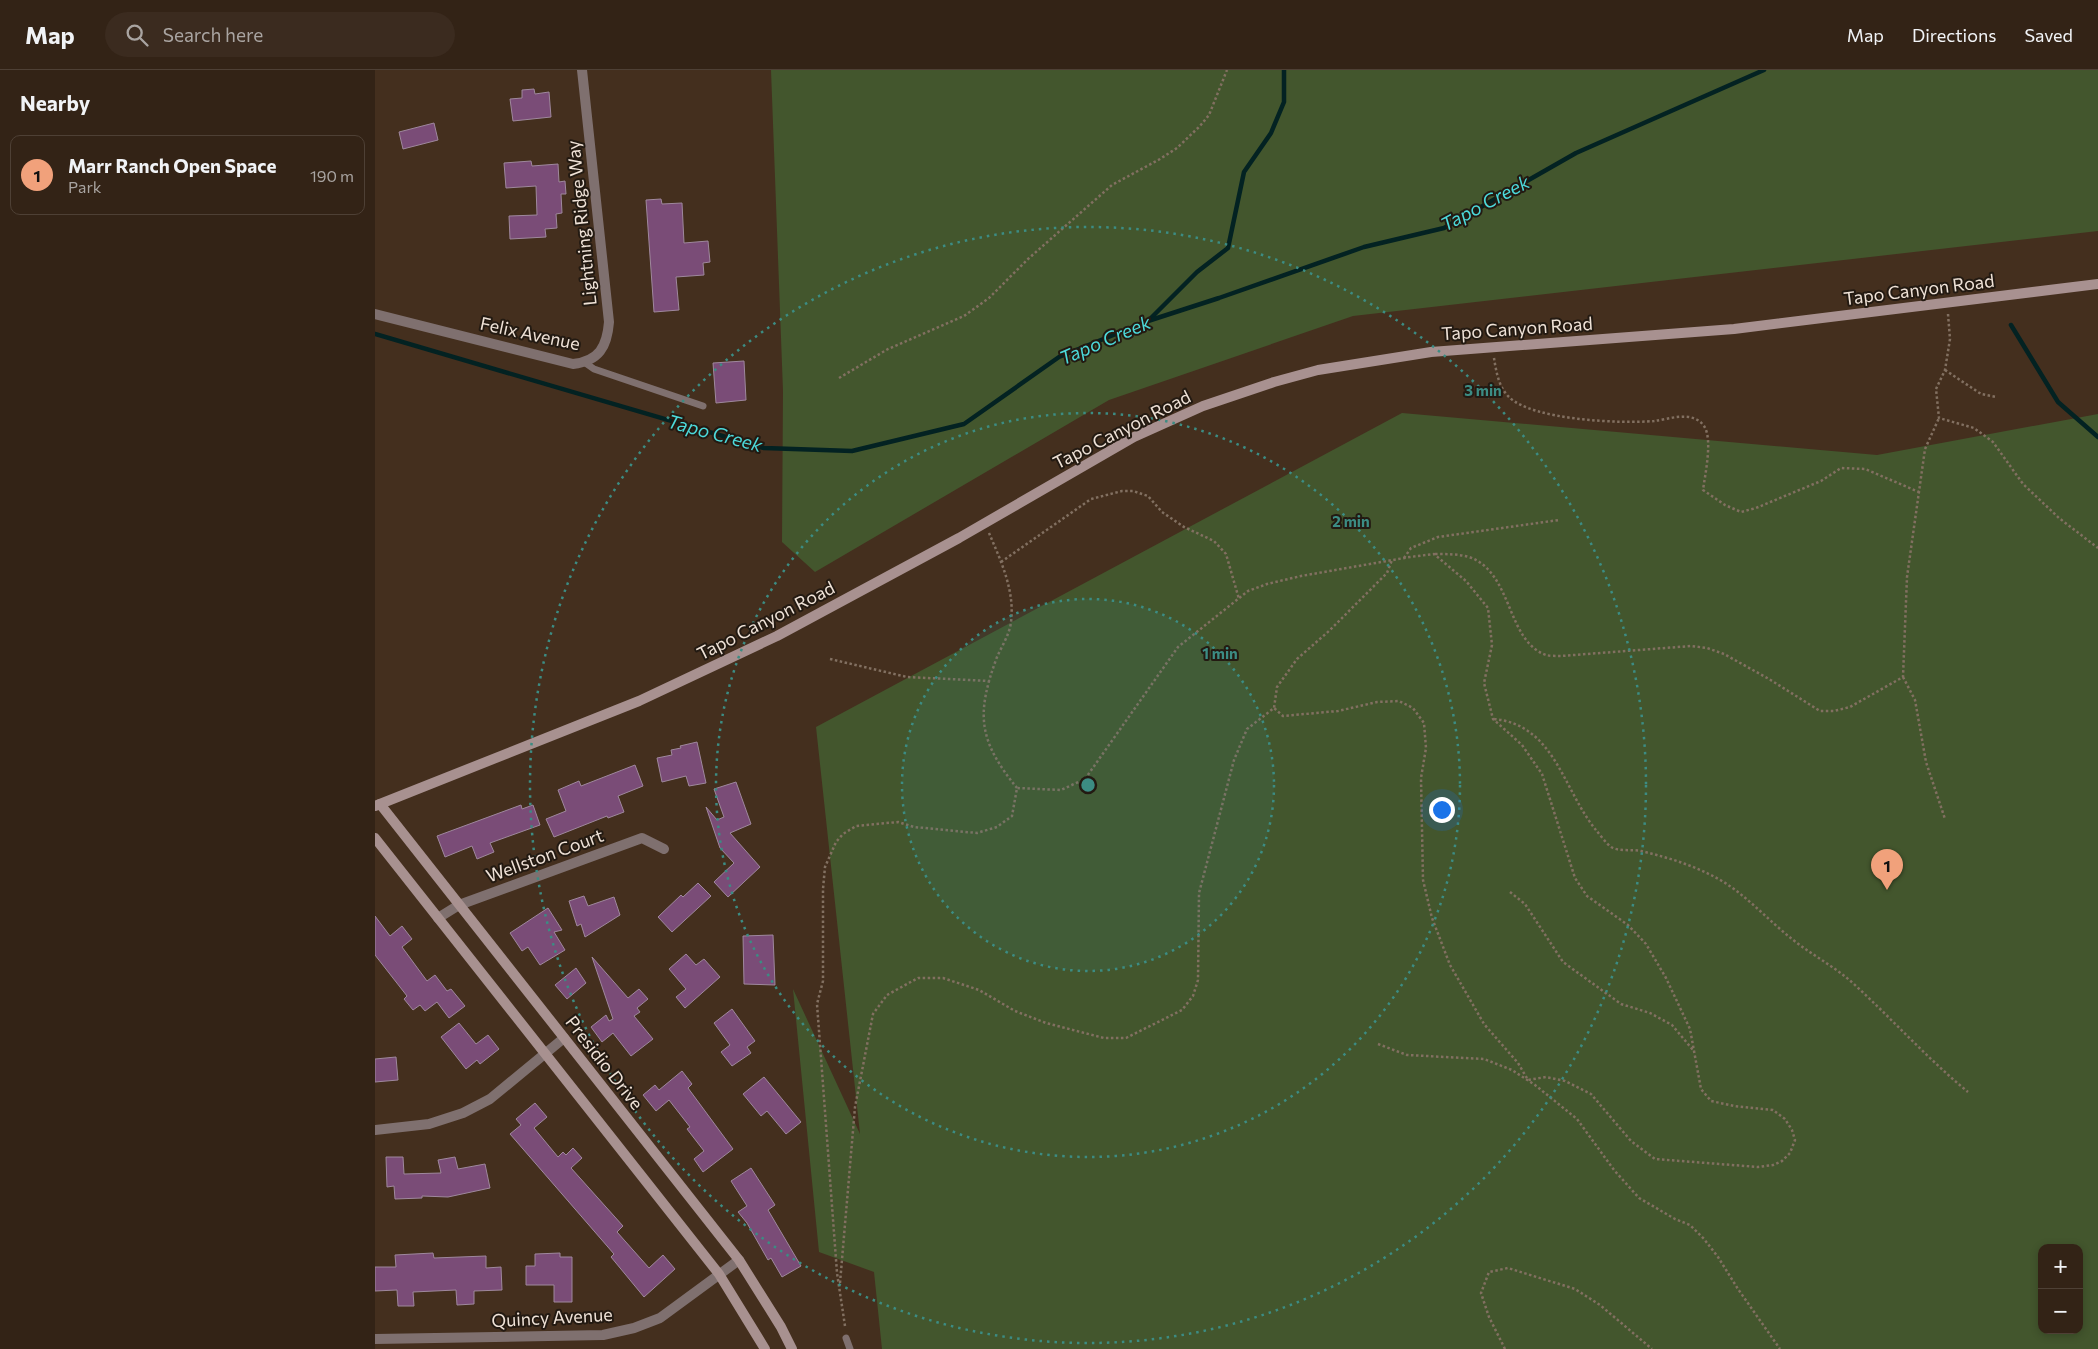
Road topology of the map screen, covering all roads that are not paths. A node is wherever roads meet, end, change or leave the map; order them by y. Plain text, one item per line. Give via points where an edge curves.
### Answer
1 (581, 70) edge
2 (2098, 284) edge
3 (375, 314) edge
4 (584, 362) junction
5 (703, 406) dead end
6 (377, 805) edge
7 (375, 838) edge
8 (664, 849) dead end
9 (459, 905) junction
10 (438, 918) junction
11 (564, 1038) junction
12 (545, 1053) junction
13 (375, 1130) edge
14 (739, 1260) junction
15 (719, 1274) junction
16 (846, 1338) road end
17 (375, 1339) edge
18 (765, 1349) edge
19 (792, 1349) edge
20 (850, 1349) edge

1 - 4 street, Lightning Ridge Way via 609,322 604,346
2 - 6 main road, Tapo Canyon Road via 1734,329 1431,352 1318,370 1274,382 1221,400 1134,437 985,523 777,636 656,693
3 - 4 street, Felix Avenue via 573,364
4 - 5 lane, Felix Avenue via 594,369
6 - 9 main road, Presidio Drive
7 - 10 main road
8 - 9 street, Wellston Court via 642,838
9 - 10 street, Wellston Court
9 - 11 main road, Presidio Drive
10 - 12 main road
11 - 12 street
11 - 14 main road, Presidio Drive
12 - 13 street via 490,1099 463,1113 429,1124
12 - 15 main road
14 - 15 street, Quincy Avenue
14 - 19 main road, Presidio Drive
15 - 17 street, Quincy Avenue via 660,1318 603,1335
15 - 18 main road
16 - 20 lane

